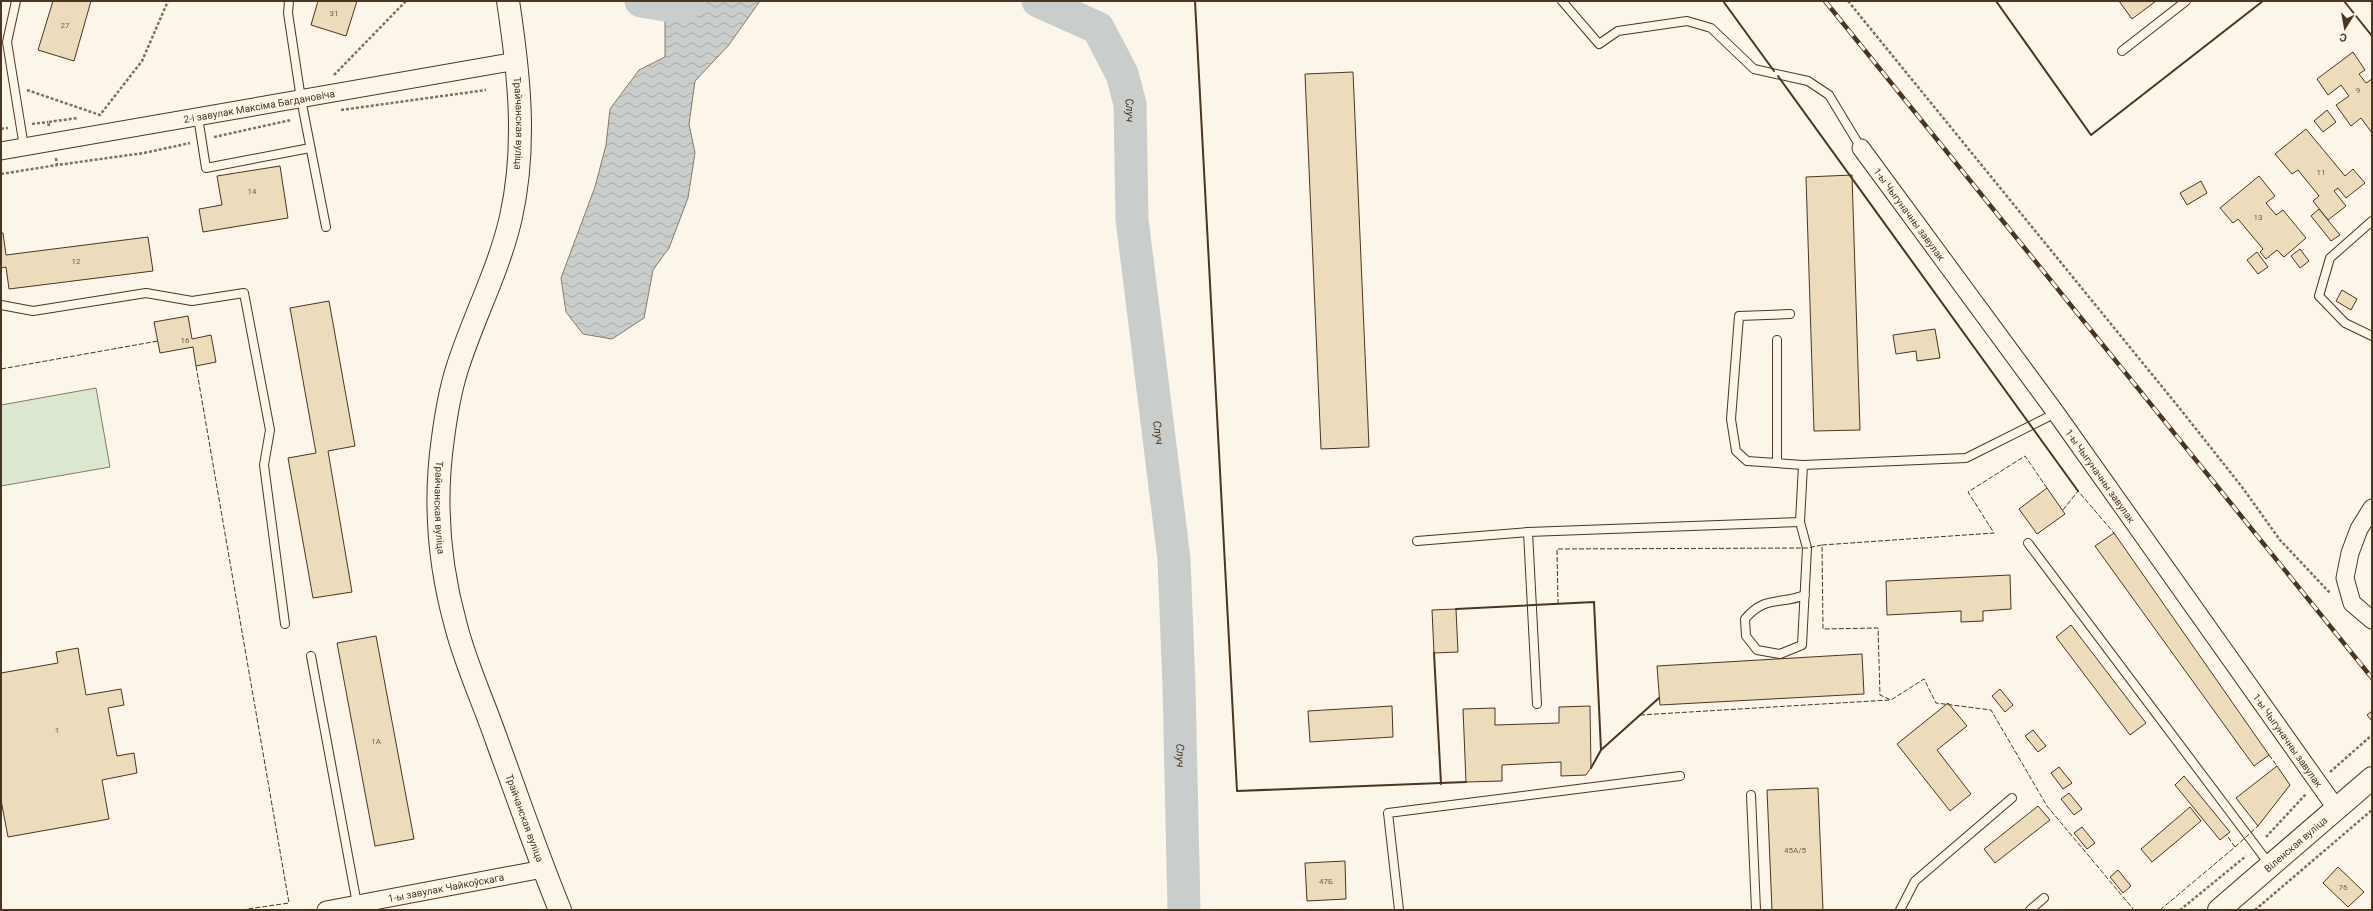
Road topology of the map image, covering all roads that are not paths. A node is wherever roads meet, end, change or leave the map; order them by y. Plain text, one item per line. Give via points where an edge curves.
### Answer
1 (16, 1) edge
2 (289, 1) edge
3 (508, 1) edge
4 (1562, 1) edge
5 (2181, 3) edge
6 (2122, 51) dead end
7 (517, 61) junction
8 (301, 99) junction
9 (198, 117) junction
10 (24, 147) junction
11 (310, 148) junction
12 (1861, 148) joint
13 (1, 151) edge
14 (2372, 221) edge
15 (326, 227) dead end
16 (1, 305) edge
17 (1790, 314) dead end
18 (2372, 336) edge
19 (1777, 340) dead end
20 (2056, 413) junction
21 (1777, 464) junction
22 (1803, 465) junction
23 (2372, 508) edge
24 (1800, 522) junction
25 (1528, 532) junction
26 (1417, 541) dead end
27 (2028, 543) dead end
28 (1805, 595) junction
29 (2372, 620) edge
30 (285, 624) dead end
31 (311, 656) dead end
32 (1537, 704) dead end
33 (1680, 776) dead end
34 (2372, 778) edge
35 (1751, 795) dead end
36 (2012, 798) dead end
37 (2336, 808) junction
38 (2271, 866) junction
39 (543, 868) junction
40 (2044, 898) dead end
41 (357, 904) junction
42 (326, 910) edge
43 (560, 910) edge
44 (1399, 910) edge
45 (1756, 910) edge
46 (1900, 910) edge
47 (2030, 910) edge
48 (2219, 910) edge

1 - 10 lane via 7,42
2 - 8 lane via 288,14
3 - 7 street, Трайчанская вуліца
4 - 12 lane via 1599,44 1618,32 1687,21 1711,28 1754,68 1808,81 1829,94
5 - 6 lane
7 - 8 street, 2-і завулак Максіма Багдановіча
7 - 39 street, Трайчанская вуліца via 521,123 520,165 512,210 494,275 458,368 448,407 442,448 439,519 443,571 456,627
8 - 9 street, 2-і завулак Максіма Багдановіча
8 - 11 lane
9 - 10 street, 2-і завулак Максіма Багдановіча
9 - 11 lane via 206,168
10 - 13 street, 2-і завулак Максіма Багдановіча
11 - 15 lane
12 - 20 street, 1-ы Чыгуначны завулак
14 - 18 lane via 2330,258 2319,296 2345,323
16 - 30 lane via 33,311 146,293 192,301 244,293 270,430 264,465
17 - 21 lane via 1738,316 1731,419 1736,451 1747,461
19 - 21 lane
20 - 22 lane via 1966,458
20 - 37 street, 1-ы Чыгуначны завулак
21 - 22 lane
22 - 24 lane
23 - 29 street via 2359,529 2344,578 2352,603
24 - 25 lane
24 - 28 lane via 1807,548
25 - 26 lane
25 - 32 lane
27 - 38 lane
28 - 28 lane via 1802,644 1780,654 1757,650 1746,636 1745,619 1754,608 1769,602
31 - 41 lane
33 - 44 lane via 1388,813
34 - 37 street, Віленская вуліца
35 - 45 lane
36 - 46 lane via 1915,881
37 - 38 street, Віленская вуліца
38 - 48 street, Віленская вуліца
39 - 41 street, 1-ы завулак Чайкоўскага
39 - 43 street, Трайчанская вуліца
40 - 47 lane
41 - 42 street, 1-ы завулак Чайкоўскага

